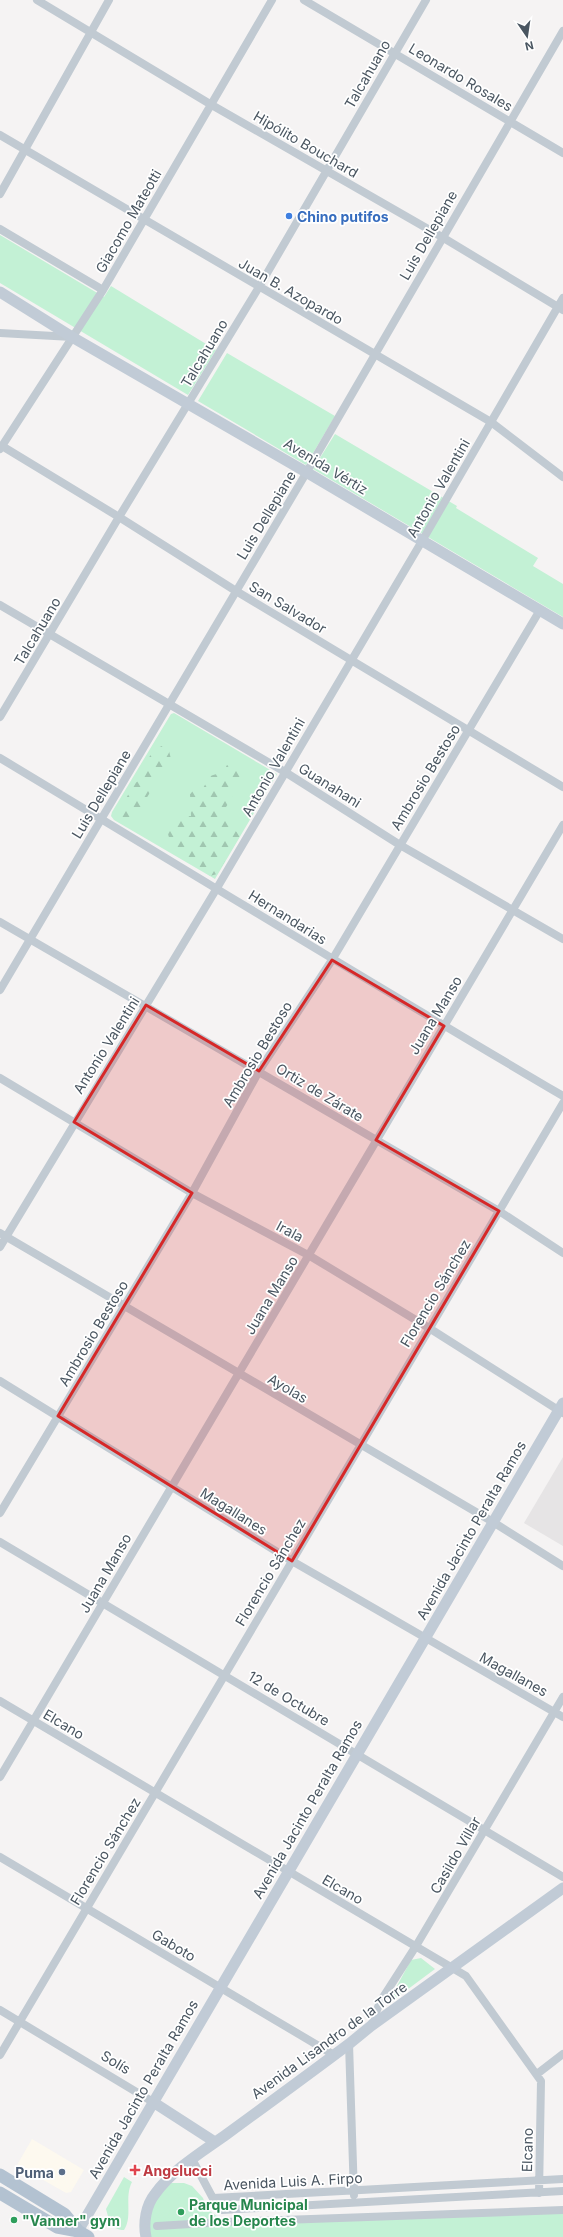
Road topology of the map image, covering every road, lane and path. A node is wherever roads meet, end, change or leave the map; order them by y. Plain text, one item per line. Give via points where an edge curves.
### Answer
1 (37, 0) edge
2 (109, 0) edge
3 (272, 0) edge
4 (304, 0) edge
5 (426, 0) edge
6 (91, 31) junction
7 (563, 31) edge
8 (394, 53) junction
9 (210, 104) junction
10 (509, 121) junction
11 (0, 135) edge
12 (25, 150) junction
13 (563, 153) edge
14 (326, 170) junction
15 (0, 194) edge
16 (144, 219) junction
17 (0, 229) edge
18 (442, 237) junction
19 (259, 288) junction
20 (103, 290) junction
21 (0, 292) edge
22 (563, 298) edge
23 (560, 308) edge
24 (0, 333) edge
25 (72, 337) junction
26 (374, 354) junction
27 (189, 404) junction
28 (491, 422) junction
29 (1, 448) edge
30 (306, 472) junction
31 (563, 477) edge
32 (119, 517) junction
33 (422, 541) junction
34 (236, 591) junction
35 (0, 605) edge
36 (540, 610) junction
37 (563, 624) edge
38 (50, 634) junction
39 (351, 659) junction
40 (170, 704) junction
41 (0, 717) edge
42 (468, 730) junction
43 (0, 758) edge
44 (285, 772) junction
45 (563, 787) edge
46 (101, 819) junction
47 (563, 825) edge
48 (400, 845) junction
49 (217, 888) junction
50 (513, 910) junction
51 (0, 922) edge
52 (30, 939) junction
53 (563, 939) edge
54 (332, 960) junction
55 (0, 990) edge
56 (146, 1005) junction
57 (444, 1026) junction
58 (259, 1071) junction
59 (0, 1078) edge
60 (563, 1096) edge
61 (563, 1103) edge
62 (74, 1122) junction
63 (376, 1140) junction
64 (192, 1193) junction
65 (499, 1211) junction
66 (3, 1235) edge
67 (0, 1247) edge
68 (563, 1253) edge
69 (310, 1256) junction
70 (124, 1307) junction
71 (430, 1328) junction
72 (238, 1374) junction
73 (0, 1381) edge
74 (561, 1409) edge
75 (58, 1416) junction
76 (360, 1445) junction
77 (170, 1487) junction
78 (0, 1514) edge
79 (493, 1522) junction
80 (0, 1542) edge
81 (292, 1562) junction
82 (563, 1566) edge
83 (103, 1603) junction
84 (424, 1639) junction
85 (224, 1675) junction
86 (563, 1697) edge
87 (0, 1702) edge
88 (554, 1711) junction
89 (563, 1717) edge
90 (33, 1721) junction
91 (357, 1754) junction
92 (0, 1777) edge
93 (155, 1793) junction
94 (484, 1830) junction
95 (0, 1857) edge
96 (288, 1872) junction
97 (563, 1877) edge
98 (563, 1888) edge
99 (86, 1908) junction
100 (416, 1946) junction
101 (454, 1968) junction
102 (220, 1987) junction
103 (0, 2010) edge
104 (19, 2022) junction
105 (371, 2026) junction
106 (349, 2044) junction
107 (563, 2054) edge
108 (0, 2055) edge
109 (334, 2055) junction
110 (537, 2074) junction
111 (153, 2102) junction
112 (215, 2142) junction
113 (192, 2159) junction
114 (0, 2176) edge
115 (563, 2179) edge
116 (539, 2181) junction
117 (354, 2191) junction
118 (563, 2192) edge
119 (0, 2193) edge
120 (539, 2193) junction
121 (213, 2198) junction
122 (354, 2203) junction
123 (563, 2210) edge
124 (157, 2226) dead end
125 (81, 2235) edge
126 (146, 2237) edge

1 - 6 street, Hipólito Bouchard
2 - 6 street
3 - 9 street, Giacomo Mateotti
4 - 8 street, Leonardo Rosales
5 - 8 street, Talcahuano
6 - 9 street, Hipólito Bouchard
6 - 12 street
7 - 10 street, Luis Dellepiane
8 - 10 street, Leonardo Rosales
8 - 14 street, Talcahuano
9 - 14 street, Hipólito Bouchard
9 - 16 street, Giacomo Mateotti
10 - 13 street, Leonardo Rosales
10 - 18 street, Luis Dellepiane
11 - 12 street, Juan B. Azopardo
12 - 15 street
12 - 16 street, Juan B. Azopardo
14 - 18 street, Hipólito Bouchard
14 - 19 street, Talcahuano
16 - 19 street, Juan B. Azopardo
16 - 20 street, Giacomo Mateotti
17 - 20 street
18 - 23 street, Hipólito Bouchard
18 - 26 street, Luis Dellepiane
19 - 26 street, Juan B. Azopardo
19 - 27 street, Talcahuano
20 - 25 street, Giacomo Mateotti
21 - 25 street, Avenida Vértiz
22 - 23 street, Antonio Valentini
23 - 28 street, Antonio Valentini
24 - 25 street
25 - 27 street, Avenida Vértiz
25 - 29 street, Giacomo Mateotti
26 - 28 street, Juan B. Azopardo
26 - 30 street, Luis Dellepiane
27 - 30 street, Avenida Vértiz
27 - 32 street, Talcahuano
28 - 31 street, Juan B. Azopardo
28 - 33 street, Antonio Valentini
29 - 32 street, San Salvador
30 - 33 street, Avenida Vértiz
30 - 34 street, Luis Dellepiane
32 - 34 street, San Salvador
32 - 38 street, Talcahuano
33 - 36 street, Avenida Vértiz
33 - 39 street, Antonio Valentini
34 - 39 street, San Salvador
34 - 40 street, Luis Dellepiane
35 - 38 street, Guanahani
36 - 37 street, Avenida Vértiz
36 - 42 street, Ambrosio Bestoso
38 - 40 street, Guanahani
38 - 41 street, Talcahuano
39 - 42 street, San Salvador
39 - 44 street, Antonio Valentini
40 - 44 street, Guanahani
40 - 46 street, Luis Dellepiane
42 - 45 street, San Salvador
42 - 48 street, Ambrosio Bestoso
43 - 46 street, Hernandarias
44 - 48 street, Guanahani
44 - 49 street, Antonio Valentini
46 - 49 street, Hernandarias
46 - 52 street, Luis Dellepiane
47 - 50 street, Juana Manso
48 - 50 street, Guanahani
48 - 54 street, Ambrosio Bestoso
49 - 54 street, Hernandarias
49 - 56 street, Antonio Valentini
50 - 53 street, Guanahani
50 - 57 street, Juana Manso
51 - 52 street, Ortiz de Zárate
52 - 55 street, Luis Dellepiane
52 - 56 street, Ortiz de Zárate
54 - 57 street, Hernandarias
54 - 58 street, Ambrosio Bestoso
56 - 58 street, Ortiz de Zárate
56 - 62 street, Antonio Valentini
57 - 60 street, Hernandarias
57 - 63 street, Juana Manso
58 - 63 street, Ortiz de Zárate
58 - 64 street, Ambrosio Bestoso
59 - 62 street, Irala
61 - 65 street, Florencio Sánchez
62 - 64 street, Irala
62 - 66 street, Antonio Valentini
63 - 65 street, Ortiz de Zárate
63 - 69 street, Juana Manso
64 - 69 street, Irala
64 - 70 street, Ambrosio Bestoso
65 - 68 street, Ortiz de Zárate
65 - 71 street, Florencio Sánchez
66 - 67 street, Antonio Valentini
66 - 70 street, Ayolas
69 - 71 street, Irala
69 - 72 street, Juana Manso
70 - 72 street, Ayolas
70 - 75 street, Ambrosio Bestoso
71 - 74 street, Irala
71 - 76 street, Florencio Sánchez
72 - 76 street, Ayolas
72 - 77 street, Juana Manso
73 - 75 street, Magallanes
74 - 79 street, Avenida Jacinto Peralta Ramos
75 - 77 street, Magallanes
75 - 78 street, Ambrosio Bestoso
76 - 79 street, Ayolas
76 - 81 street, Florencio Sánchez
77 - 81 street, Magallanes
77 - 83 street, Juana Manso
79 - 82 street, Ayolas
79 - 84 street, Avenida Jacinto Peralta Ramos
80 - 83 street, 12 de Octubre
81 - 84 street, Magallanes
81 - 85 street, Florencio Sánchez
83 - 85 street, 12 de Octubre
83 - 90 street, Juana Manso
84 - 88 street, Magallanes
84 - 91 street, Avenida Jacinto Peralta Ramos
85 - 91 street, 12 de Octubre
85 - 93 street, Florencio Sánchez
86 - 88 street, Casildo Villar
87 - 90 street, Elcano
88 - 89 street, Magallanes
88 - 94 street, Casildo Villar
90 - 92 street, Juana Manso
90 - 93 street, Elcano
91 - 94 street, 12 de Octubre
91 - 96 street, Avenida Jacinto Peralta Ramos
93 - 96 street, Elcano
93 - 99 street, Florencio Sánchez
94 - 97 street, 12 de Octubre
94 - 100 street, Casildo Villar
95 - 99 street, Gaboto
96 - 100 street, Elcano
96 - 102 street, Avenida Jacinto Peralta Ramos
98 - 101 street, Avenida Lisandro de la Torre
99 - 102 street, Gaboto
99 - 104 street, Florencio Sánchez
100 - 101 street, Elcano
100 - 105 street, Casildo Villar via 380,2002
101 - 105 street, Avenida Lisandro de la Torre
101 - 110 street, Elcano via 466,1976
102 - 109 street, Gaboto
102 - 111 street, Avenida Jacinto Peralta Ramos
103 - 104 street, Solís
104 - 108 street, Florencio Sánchez
104 - 111 street, Solís
105 - 106 street, Avenida Lisandro de la Torre
106 - 109 street, Avenida Lisandro de la Torre
106 - 117 street
107 - 110 street
109 - 112 street, Avenida Lisandro de la Torre
110 - 116 street, Elcano via 541,2081
111 - 112 street, Solís
111 - 125 street, Avenida Jacinto Peralta Ramos
112 - 113 street, Avenida Lisandro de la Torre
113 - 121 street
113 - 126 street, Avenida Lisandro de la Torre via 153,2195 145,2220
114 - 125 main road via 64,2214
115 - 116 street, Avenida Luis A. Firpo
116 - 117 street, Avenida Luis A. Firpo
116 - 120 street, Elcano
117 - 121 street, Avenida Luis A. Firpo
117 - 122 street
118 - 120 street, Avenida Luis A. Firpo
119 - 125 main road via 57,2227
120 - 122 street, Avenida Luis A. Firpo
121 - 122 street, Avenida Luis A. Firpo via 222,2210
123 - 124 street

